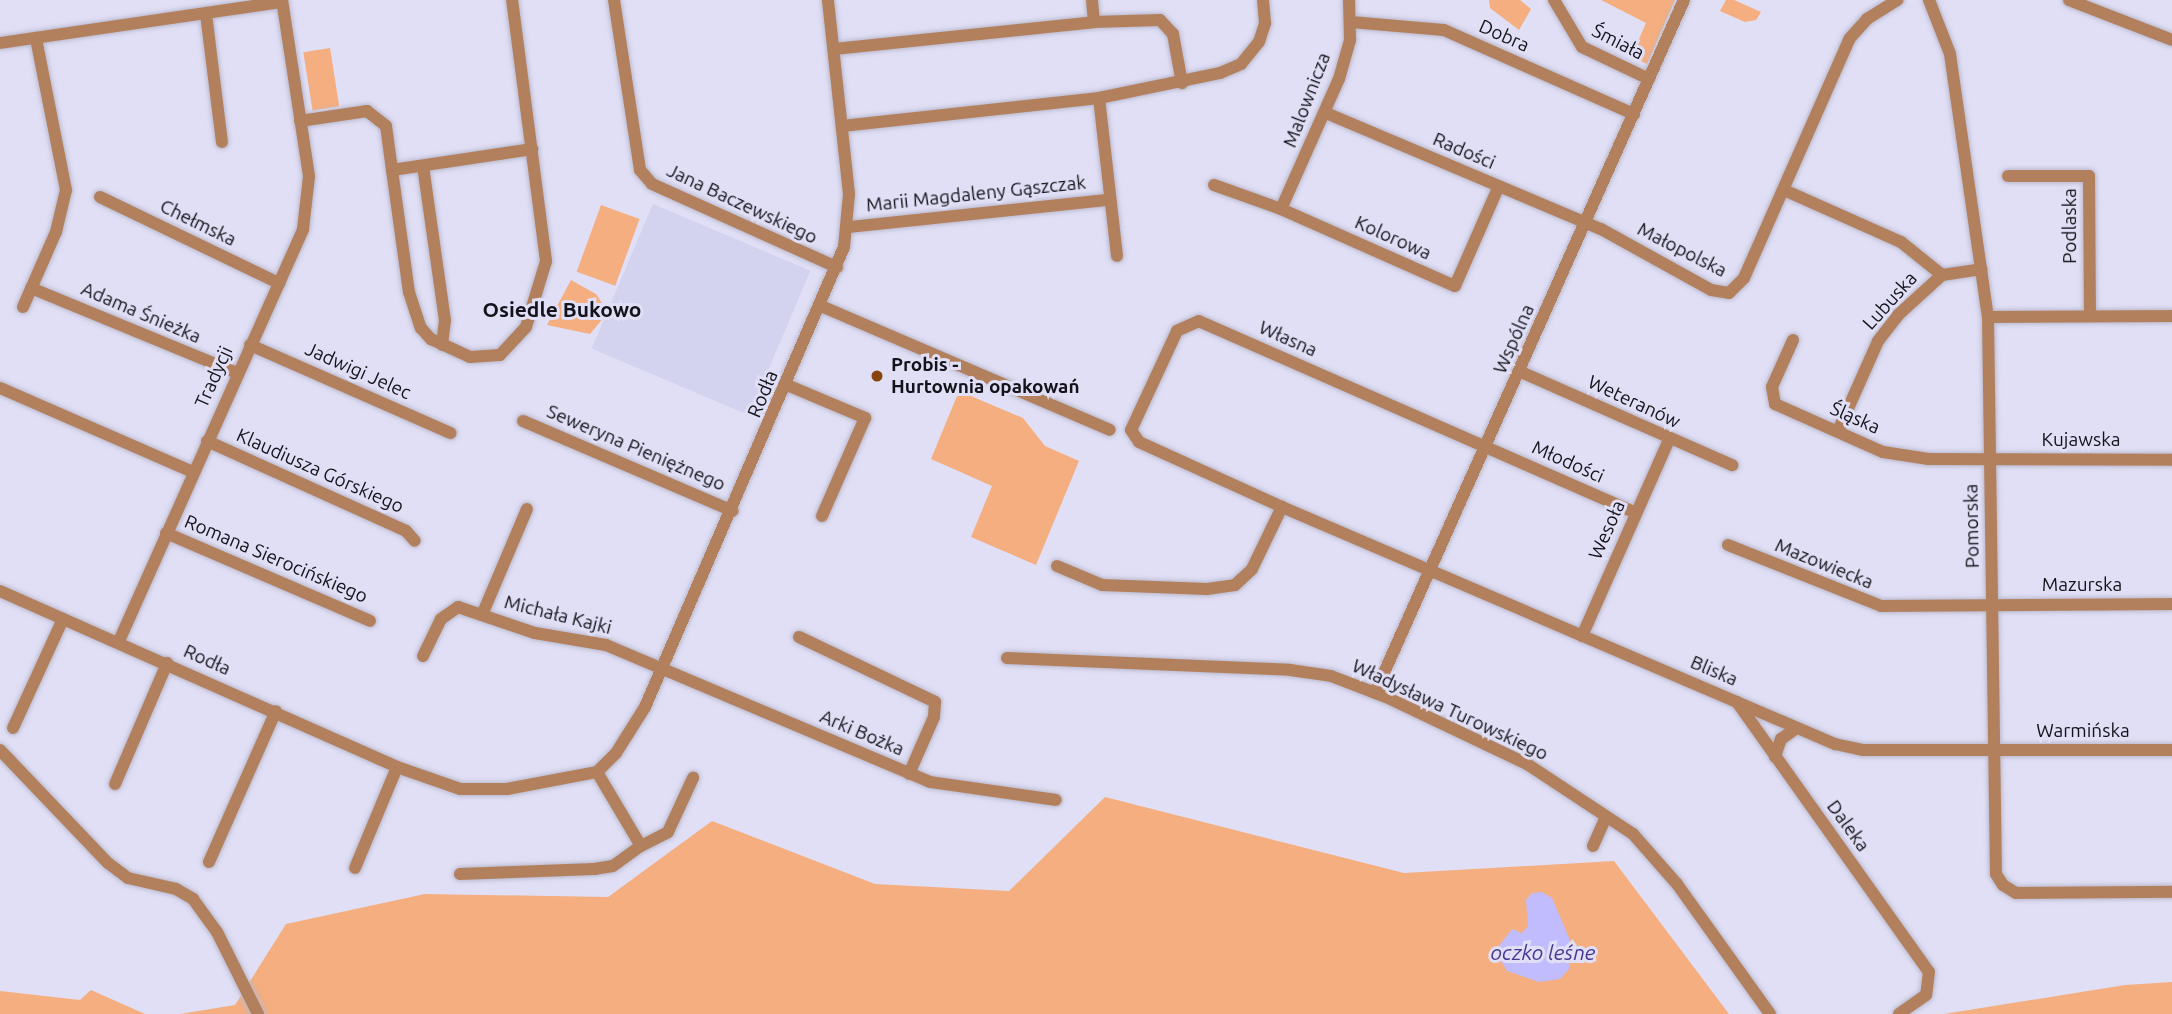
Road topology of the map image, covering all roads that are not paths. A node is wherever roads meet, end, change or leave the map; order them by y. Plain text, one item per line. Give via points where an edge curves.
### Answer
1 (512, 0) edge
2 (614, 0) edge
3 (828, 0) edge
4 (1092, 0) edge
5 (1263, 0) edge
6 (1349, 0) edge
7 (1554, 0) edge
8 (1684, 0) edge
9 (1898, 0) edge
10 (1929, 0) edge
11 (2069, 0) edge
12 (282, 1) edge
13 (205, 14) junction
14 (1094, 22) junction
15 (1351, 22) junction
16 (36, 38) junction
17 (2172, 40) edge
18 (0, 43) edge
19 (834, 49) junction
20 (1649, 79) junction
21 (1182, 83) junction
22 (1099, 98) junction
23 (1326, 113) junction
24 (1634, 114) junction
25 (300, 121) junction
26 (842, 126) junction
27 (222, 142) dead end
28 (532, 149) junction
29 (423, 166) junction
30 (392, 170) junction
31 (2008, 176) dead end
32 (1214, 185) dead end
33 (1499, 186) junction
34 (1784, 190) junction
35 (100, 197) dead end
36 (1108, 200) junction
37 (1281, 209) junction
38 (1587, 223) junction
39 (849, 227) junction
40 (1117, 256) dead end
41 (837, 267) junction
42 (1982, 269) junction
43 (1942, 275) junction
44 (31, 288) junction
45 (281, 290) junction
46 (821, 306) junction
47 (23, 307) dead end
48 (2090, 316) junction
49 (2172, 316) edge
50 (1989, 317) junction
51 (1793, 340) dead end
52 (250, 345) junction
53 (442, 345) junction
54 (1521, 372) junction
55 (237, 373) junction
56 (788, 385) junction
57 (0, 388) edge
58 (523, 421) dead end
59 (1131, 429) joint
60 (1110, 430) dead end
61 (1838, 431) junction
62 (450, 433) dead end
63 (1669, 440) junction
64 (207, 441) junction
65 (1485, 446) junction
66 (1990, 460) junction
67 (2172, 460) edge
68 (1732, 465) dead end
69 (193, 472) junction
70 (1282, 508) junction
71 (527, 509) dead end
72 (733, 511) junction
73 (1636, 513) junction
74 (822, 516) dead end
75 (166, 533) junction
76 (415, 541) dead end
77 (1728, 545) dead end
78 (1057, 566) dead end
79 (1430, 572) junction
80 (0, 591) edge
81 (2172, 604) edge
82 (1993, 605) junction
83 (482, 615) junction
84 (63, 619) junction
85 (370, 621) dead end
86 (1582, 636) junction
87 (799, 637) dead end
88 (119, 641) junction
89 (423, 656) dead end
90 (1007, 658) dead end
91 (167, 663) junction
92 (662, 671) junction
93 (1375, 693) junction
94 (1737, 702) junction
95 (276, 711) junction
96 (13, 728) dead end
97 (1797, 728) junction
98 (0, 750) edge
99 (2172, 750) edge
100 (1995, 751) junction
101 (1776, 757) junction
102 (397, 767) junction
103 (597, 772) junction
104 (909, 774) junction
105 (693, 778) dead end
106 (115, 784) dead end
107 (1056, 800) dead end
108 (1606, 817) junction
109 (641, 846) junction
110 (1593, 846) dead end
111 (209, 862) dead end
112 (355, 867) dead end
113 (460, 874) dead end
114 (2172, 892) edge
115 (258, 1014) edge
116 (1770, 1014) edge
117 (1899, 1014) edge

1 - 28 street
2 - 41 street, Jana Baczewskiego via 640,170 652,184
3 - 19 street, Rodła
4 - 14 street
5 - 21 street via 1265,23 1255,50 1230,70
6 - 15 street, Malownicza
7 - 20 street, Śmiała via 1582,47
8 - 20 street, Wspólna
9 - 34 street, Małopolska via 1867,19 1850,38
10 - 42 street, Pomorska via 1950,54
11 - 17 street
12 - 13 street
12 - 25 street, Tradycji
13 - 16 street
13 - 27 street
14 - 19 street
14 - 21 street via 1160,20 1173,34
15 - 23 street, Malownicza via 1350,40
15 - 24 street, Dobra via 1444,30
16 - 18 street
16 - 44 street via 65,190 56,232
19 - 26 street, Rodła
20 - 24 street, Wspólna
21 - 22 street
22 - 26 street
22 - 36 street, Marii Magdaleny Gąszczak
23 - 33 street, Radości
23 - 37 street, Malownicza
24 - 38 street, Wspólna
25 - 30 street via 367,111 386,126
25 - 45 street, Tradycji via 309,204
26 - 39 street, Rodła
28 - 29 street
28 - 53 street via 546,261 541,290 526,327 500,355 470,356
29 - 30 street
29 - 53 street via 445,320
30 - 53 street via 413,313 421,328
31 - 48 street, Podlaska via 2089,176
32 - 37 street, Kolorowa
33 - 37 street, Kolorowa via 1455,286
33 - 38 street, Radości
34 - 38 street, Małopolska via 1744,278 1729,293 1711,290
34 - 43 street via 1901,242
35 - 45 street, Chełmska
36 - 39 street, Marii Magdaleny Gąszczak
36 - 40 street, Marii Magdaleny Gąszczak
38 - 54 street, Wspólna
39 - 41 street, Rodła
41 - 46 street, Rodła
42 - 43 street, Lubuska
42 - 50 street, Pomorska
43 - 61 street, Lubuska via 1920,292 1878,341
44 - 47 street
44 - 55 street, Adama Śnieżka
45 - 52 street, Tradycji
46 - 56 street, Rodła
46 - 60 street
48 - 49 street
48 - 50 street
50 - 66 street, Pomorska
51 - 61 street, Śląska via 1772,387 1772,398 1775,404
52 - 55 street, Tradycji
52 - 62 street, Jadwigi Jelec
54 - 63 street, Weteranów
54 - 65 street, Wspólna
55 - 64 street, Tradycji
56 - 72 street, Rodła
56 - 74 street via 865,418
57 - 69 street
58 - 72 street, Seweryna Pieniężnego
59 - 65 street, Własna via 1177,331 1199,321
59 - 70 street, Bliska via 1139,442
61 - 66 street, Śląska via 1907,458
63 - 68 street, Weteranów
63 - 73 street, Wesoła
64 - 69 street, Tradycji
64 - 76 street, Klaudiusza Górskiego via 406,531
65 - 73 street, Młodości
65 - 79 street, Wspólna
66 - 67 street, Kujawska
66 - 82 street, Pomorska
69 - 75 street, Tradycji
70 - 78 street via 1252,569 1235,585 1207,589 1102,585
70 - 79 street, Bliska
71 - 83 street, Michała Kajki
72 - 92 street, Rodła
73 - 86 street, Wesoła
75 - 85 street, Romana Sierocińskiego
75 - 88 street, Tradycji
77 - 82 street, Mazowiecka via 1881,606
79 - 86 street, Bliska
79 - 93 street, Wspólna
80 - 84 street, Rodła
81 - 82 street, Mazurska
82 - 100 street, Pomorska
83 - 89 street, Michała Kajki via 458,607 448,611
83 - 92 street, Michała Kajki via 535,633 606,645
84 - 88 street, Rodła
84 - 96 street
86 - 94 street, Bliska
87 - 104 street via 935,702 934,717
88 - 91 street, Rodła
90 - 93 street, Władysława Turowskiego via 1290,670 1331,676
91 - 95 street, Rodła
91 - 106 street
92 - 103 street, Rodła via 628,737
92 - 104 street, Arki Bożka
93 - 108 street, Władysława Turowskiego via 1527,764
94 - 97 street, Bliska
94 - 101 street, Daleka
95 - 102 street, Rodła
95 - 111 street
97 - 100 street, Bliska via 1863,750
97 - 101 street via 1781,739
98 - 115 street via 108,863 128,877 176,889 193,899 217,932
99 - 100 street, Warmińska
100 - 114 street, Pomorska via 1996,874 2008,890
101 - 117 street, Daleka via 1929,972 1926,995
102 - 103 street, Rodła via 482,792
102 - 112 street
103 - 109 street
104 - 107 street, Arki Bożka via 930,782
105 - 109 street via 668,832
108 - 110 street
108 - 116 street, Władysława Turowskiego via 1654,855
109 - 113 street via 613,866 594,869

